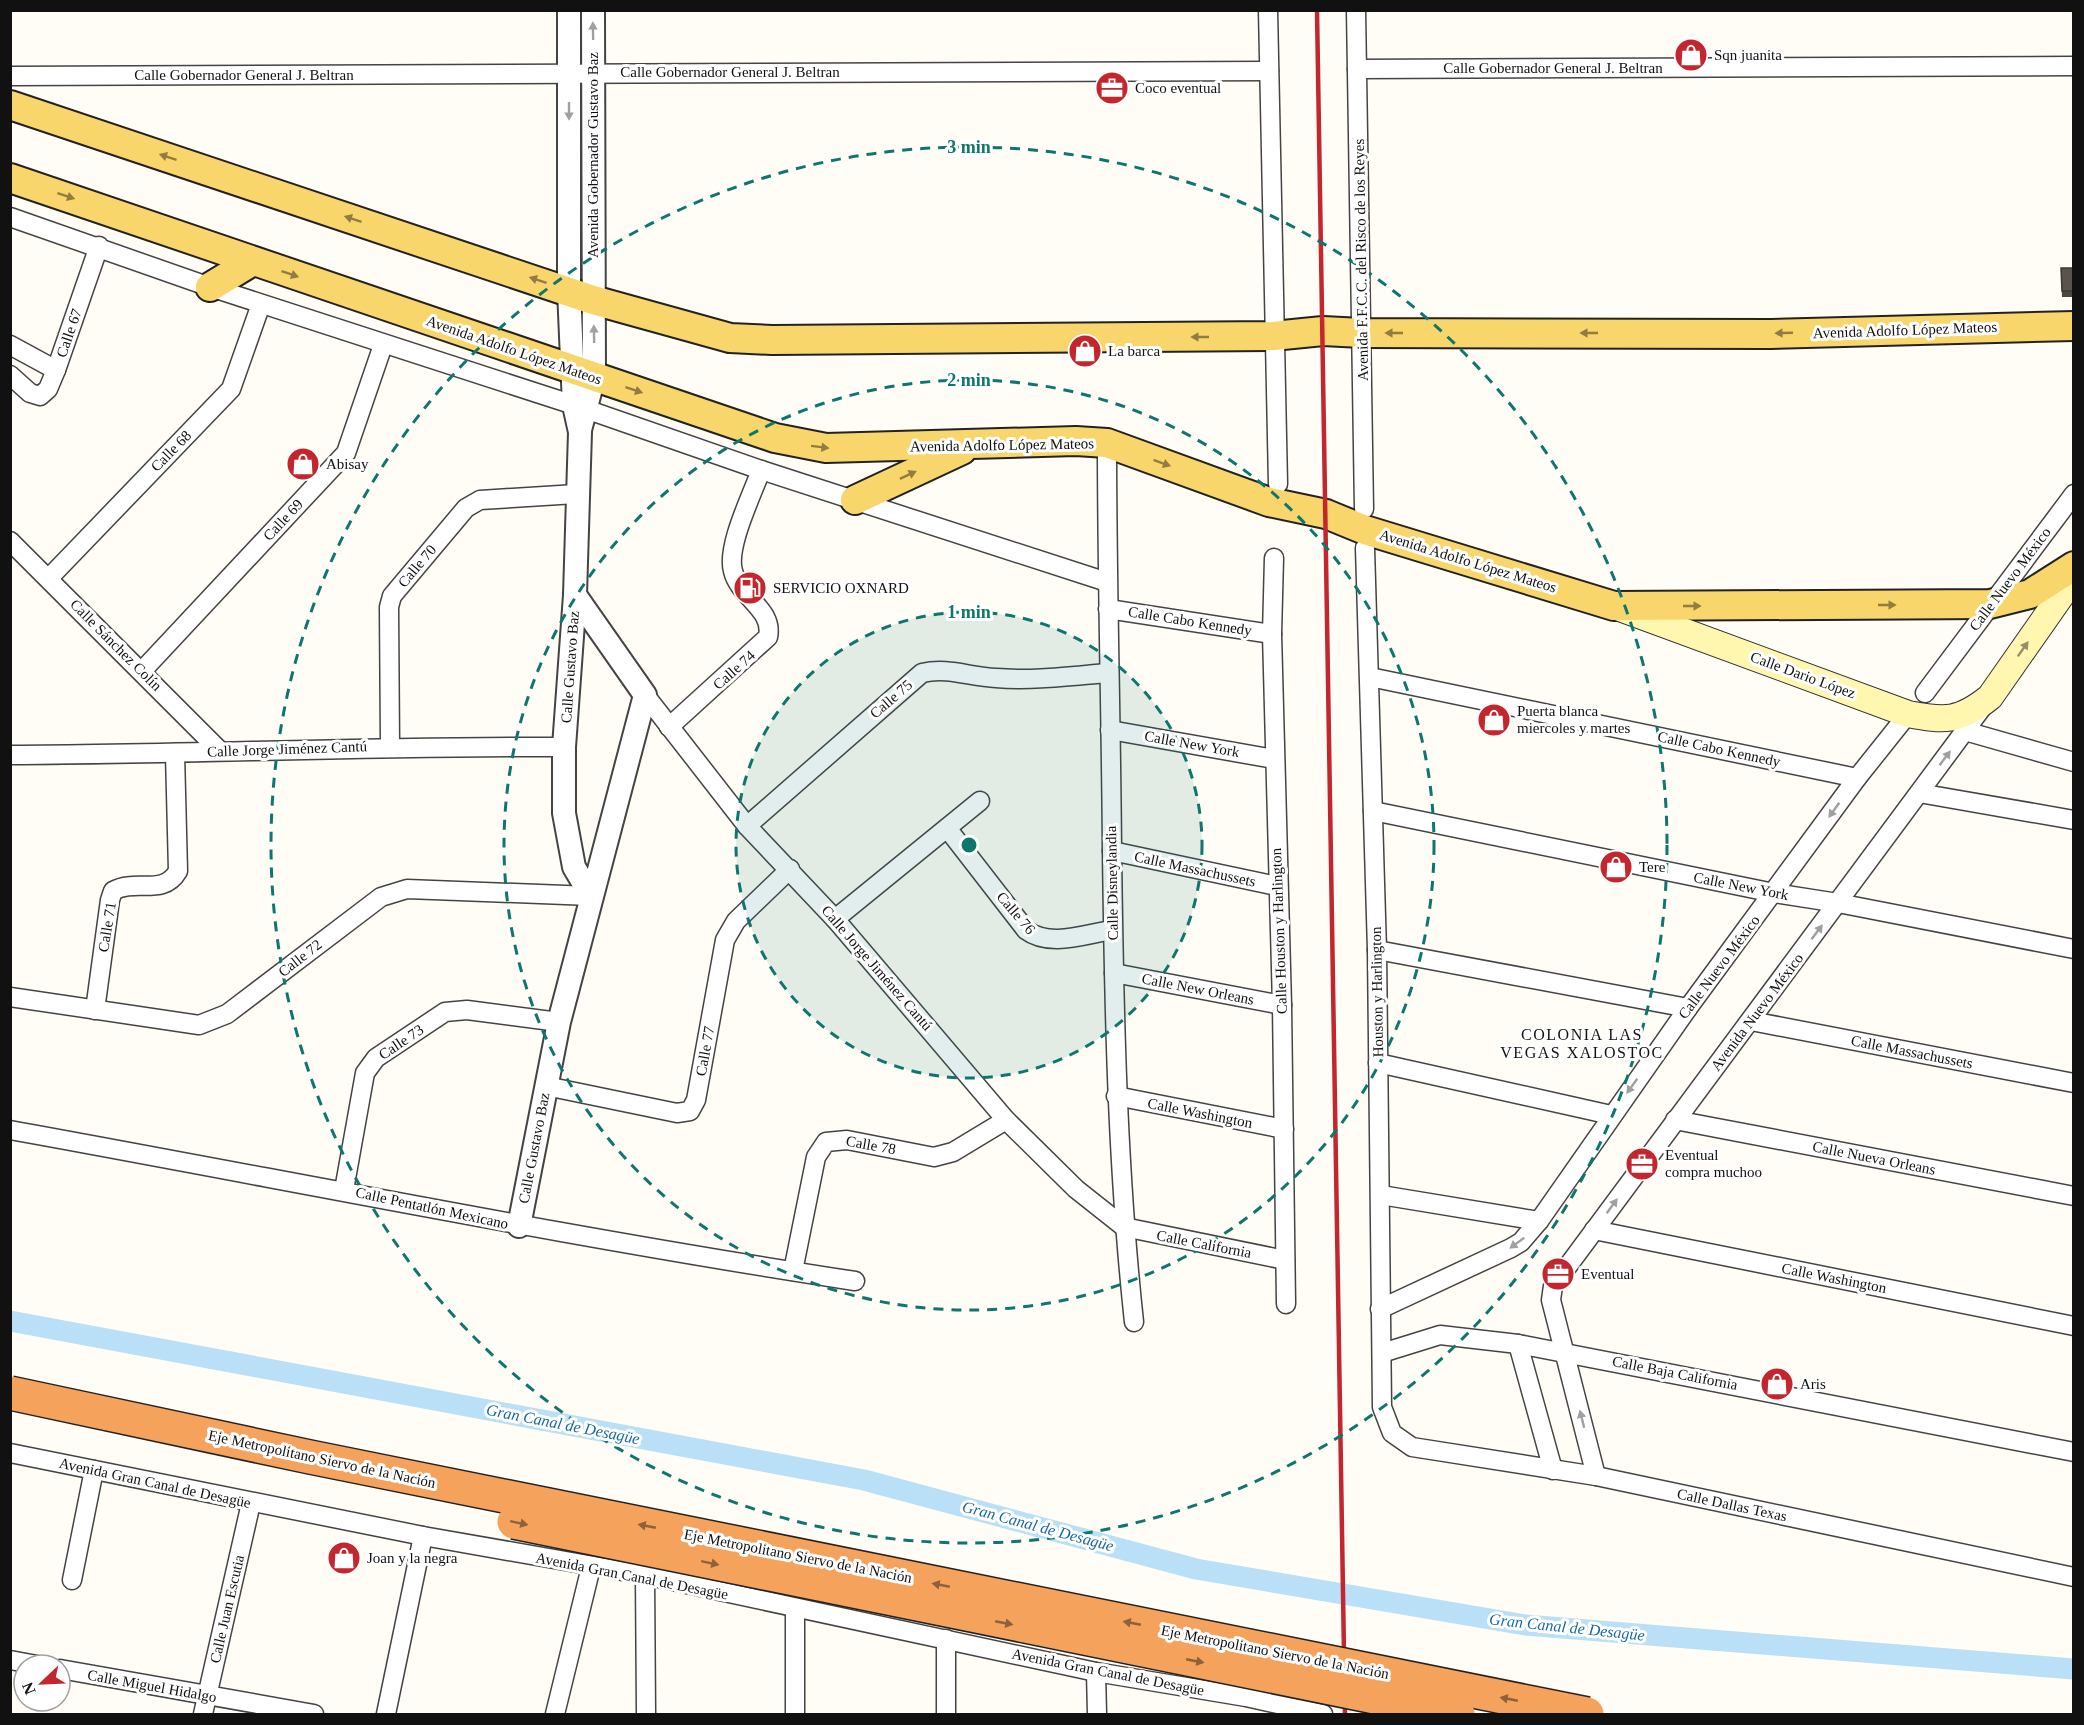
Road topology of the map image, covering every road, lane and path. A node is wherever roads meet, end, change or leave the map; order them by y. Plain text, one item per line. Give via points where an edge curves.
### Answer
1 (569, 10) edge
2 (593, 10) edge
3 (1268, 10) edge
4 (1356, 10) edge
5 (2073, 66) edge
6 (1357, 69) junction
7 (1269, 71) junction
8 (594, 72) junction
9 (569, 73) junction
10 (10, 76) edge
11 (10, 105) edge
12 (10, 178) edge
13 (10, 217) edge
14 (99, 246) junction
15 (253, 261) junction
16 (210, 287) junction
17 (581, 295) junction
18 (261, 304) junction
19 (2073, 326) edge
20 (1362, 333) junction
21 (1273, 336) junction
22 (10, 345) edge
23 (383, 345) junction
24 (56, 370) junction
25 (583, 373) junction
26 (10, 375) edge
27 (580, 407) junction
28 (693, 410) junction
29 (682, 443) junction
30 (1107, 443) junction
31 (973, 445) junction
32 (761, 470) junction
33 (1278, 483) dead end
34 (576, 494) junction
35 (2073, 494) edge
36 (855, 500) junction
37 (1364, 509) dead end
38 (10, 541) edge
39 (1365, 548) dead end
40 (1274, 558) dead end
41 (2073, 566) edge
42 (2073, 577) edge
43 (49, 578) junction
44 (1107, 582) junction
45 (575, 595) junction
46 (1990, 604) junction
47 (1614, 606) junction
48 (1108, 609) junction
49 (1272, 634) junction
50 (142, 671) junction
51 (1108, 673) junction
52 (1370, 677) junction
53 (1925, 693) dead end
54 (645, 695) junction
55 (1990, 698) junction
56 (1908, 714) junction
57 (669, 728) junction
58 (1110, 730) junction
59 (1965, 731) junction
60 (390, 747) junction
61 (564, 747) junction
62 (219, 750) junction
63 (175, 754) junction
64 (10, 755) edge
65 (1274, 759) junction
66 (2073, 762) edge
67 (1857, 778) junction
68 (1919, 793) junction
69 (980, 801) dead end
70 (1373, 811) junction
71 (2073, 820) edge
72 (747, 826) junction
73 (947, 828) junction
74 (1112, 851) junction
75 (790, 869) junction
76 (1277, 886) junction
77 (1774, 893) junction
78 (591, 896) junction
79 (1839, 903) junction
80 (835, 919) junction
81 (1113, 930) junction
82 (2073, 949) edge
83 (1377, 950) junction
84 (1114, 973) junction
85 (10, 997) edge
86 (1282, 1005) junction
87 (1688, 1008) junction
88 (95, 1010) junction
89 (1751, 1021) junction
90 (559, 1022) junction
91 (1378, 1063) junction
92 (2073, 1083) edge
93 (546, 1086) junction
94 (1116, 1096) junction
95 (1611, 1115) junction
96 (1006, 1120) junction
97 (1675, 1120) junction
98 (1284, 1129) junction
99 (10, 1131) edge
100 (344, 1190) junction
101 (1381, 1195) junction
102 (2073, 1196) edge
103 (1539, 1221) junction
104 (519, 1226) junction
105 (1124, 1227) junction
106 (1594, 1230) junction
107 (1285, 1260) junction
108 (793, 1271) junction
109 (855, 1281) dead end
110 (1286, 1304) dead end
111 (1380, 1309) junction
112 (1134, 1322) dead end
113 (2073, 1326) edge
114 (1518, 1344) junction
115 (1565, 1351) junction
116 (1382, 1353) junction
117 (10, 1393) edge
118 (10, 1414) edge
119 (1392, 1434) joint
120 (2073, 1452) edge
121 (10, 1453) edge
122 (94, 1470) junction
123 (1553, 1470) junction
124 (1596, 1476) junction
125 (251, 1503) junction
126 (423, 1536) junction
127 (591, 1567) junction
128 (645, 1575) junction
129 (2073, 1577) edge
130 (72, 1580) dead end
131 (795, 1609) junction
132 (946, 1639) junction
133 (72, 1671) edge
134 (1096, 1672) junction
135 (207, 1696) junction
136 (1246, 1706) edge
137 (203, 1714) edge
138 (314, 1714) edge
139 (386, 1714) edge
140 (555, 1714) edge
141 (646, 1714) edge
142 (795, 1714) edge
143 (946, 1714) edge
144 (1096, 1714) edge
145 (1323, 1714) edge
146 (1458, 1714) edge
147 (1587, 1714) edge

1 - 9 street, Avenida Gobernador Gustavo Baz
8 -> 2 street, Avenida Gobernador Gustavo Baz
3 - 7 street
4 - 6 street, Avenida F.F.C.C. del Risco de los Reyes
5 - 6 street, Calle Gobernador General J. Beltran
6 - 20 street, Avenida F.F.C.C. del Risco de los Reyes
7 - 8 street, Calle Gobernador General J. Beltran
7 - 21 street
8 - 9 street, Calle Gobernador General J. Beltran
8 - 17 street, Avenida Gobernador Gustavo Baz
9 - 10 street, Calle Gobernador General J. Beltran
9 -> 17 street, Avenida Gobernador Gustavo Baz
17 -> 11 main road, Avenida Adolfo López Mateos
12 -> 15 main road, Avenida Adolfo López Mateos
13 - 14 street
14 - 16 street
14 - 24 street, Calle 67
15 - 16 main road
15 -> 25 main road, Avenida Adolfo López Mateos
16 - 18 street
21 -> 17 main road, Avenida Adolfo López Mateos via 730,338
17 - 25 street, Calle Gustavo Baz
18 - 23 street
18 - 43 street, Calle 68 via 229,391
19 -> 20 main road, Avenida Adolfo López Mateos via 1771,334
20 - 21 main road, Avenida Adolfo López Mateos via 1323,331
20 - 37 street, Avenida F.F.C.C. del Risco de los Reyes
21 - 33 street
22 - 24 street, Calle 67
23 - 27 street
23 - 50 street, Calle 69 via 346,453
24 - 26 street via 48,389 40,396 30,393
25 - 27 street, Calle Gustavo Baz
25 -> 28 main road, Avenida Adolfo López Mateos
27 - 29 street
27 - 34 street, Calle Gustavo Baz
28 - 29 street
28 -> 31 main road, Avenida Adolfo López Mateos via 775,438 826,448
29 - 32 street
30 - 31 main road, Avenida Adolfo López Mateos
30 - 44 street, Calle Disneylandia
30 -> 47 main road, Avenida Adolfo López Mateos via 1269,502 1326,513 1365,530
36 -> 31 main road
32 - 36 street
32 - 57 street, Calle 74 via 732,551 732,570 740,588 767,618 768,638
34 - 45 street, Calle Gustavo Baz
34 - 60 street, Calle 70 via 480,500 466,507 392,596
35 - 46 street, Calle Nuevo México
36 - 44 street
38 - 43 street, Calle Sánchez Colín
39 - 52 street, Houston y Harlington
40 - 49 street, Calle Houston y Harlington
41 - 46 main road, Avenida Adolfo López Mateos via 2030,594
55 -> 42 main road, Avenida Nuevo México
43 - 50 street, Calle Sánchez Colín
44 - 48 street, Calle Disneylandia
45 - 54 street
45 - 61 street, Calle Gustavo Baz
47 -> 46 main road, Avenida Adolfo López Mateos
46 - 53 street, Calle Nuevo México
47 - 56 main road, Calle Dario López
48 - 49 street, Calle Cabo Kennedy
48 - 51 street, Calle Disneylandia
49 - 65 street, Calle Houston y Harlington
50 - 62 street, Calle Sánchez Colín
51 - 58 street, Calle Disneylandia
51 - 72 street, Calle 75 via 1041,679 995,678 939,669 922,673
52 - 67 street, Calle Cabo Kennedy
52 - 70 street, Houston y Harlington
54 - 57 street, Calle Jorge Jiménez Cantú
54 - 78 street, Calle Gustavo Baz
55 - 56 main road, Calle Dario López via 1959,718
55 - 59 street, Avenida Nuevo México
56 - 67 street, Calle Nuevo México
57 - 72 street, Calle Jorge Jiménez Cantú
58 - 65 street, Calle New York
58 - 74 street, Calle Disneylandia
59 - 66 street
68 -> 59 street, Avenida Nuevo México
60 - 61 street, Calle Jorge Jiménez Cantú
60 - 62 street, Calle Jorge Jiménez Cantú
61 - 78 street, Calle Gustavo Baz via 567,836 574,867
62 - 63 street, Calle Jorge Jiménez Cantú
63 - 64 street, Calle Jorge Jiménez Cantú
63 - 88 street, Calle 71 via 178,872 172,881 161,886 131,884 113,891
65 - 76 street, Calle Houston y Harlington
67 -> 77 street, Calle Nuevo México
68 - 71 street
68 - 79 street, Avenida Nuevo México
69 - 73 street
70 - 77 street, Calle New York
70 - 83 street, Houston y Harlington
72 - 75 street, Calle Jorge Jiménez Cantú
73 - 80 street
73 - 81 street, Calle 76 via 1035,937 1047,940
74 - 76 street, Calle Massachussets
74 - 81 street, Calle Disneylandia
75 - 80 street, Calle Jorge Jiménez Cantú
75 - 93 street, Calle 77 via 736,921 724,940 696,1101 690,1111 677,1113
76 - 86 street, Calle Houston y Harlington
77 - 79 street, Calle New York
77 - 87 street, Calle Nuevo México
78 - 88 street, Calle 72 via 407,889 381,897 227,1014 199,1025
78 - 90 street, Calle Gustavo Baz
79 - 82 street, Calle New York
89 -> 79 street, Avenida Nuevo México
80 - 96 street, Calle Jorge Jiménez Cantú
81 - 84 street, Calle Disneylandia
83 - 87 street
83 - 91 street, Houston y Harlington
84 - 86 street, Calle New Orleans
84 - 94 street, Calle Disneylandia
85 - 88 street, Calle 72
86 - 98 street, Calle Houston y Harlington
87 -> 95 street, Calle Nuevo México
89 - 92 street, Calle Massachussets
89 - 97 street, Avenida Nuevo México
90 - 93 street, Calle Gustavo Baz
90 - 100 street, Calle 73 via 467,1010 446,1012 376,1058 365,1073
91 - 95 street
91 - 101 street, Houston y Harlington
93 - 104 street, Calle Gustavo Baz
94 - 98 street, Calle Washington
94 - 105 street, Calle Disneylandia
95 - 103 street, Calle Nuevo México
96 - 105 street, Calle Jorge Jiménez Cantú via 1076,1189
96 - 108 street, Calle 78 via 953,1152 934,1157 847,1140 826,1142 816,1158
97 - 102 street, Calle Nueva Orleans
106 -> 97 street, Avenida Nuevo México
98 - 107 street, Calle Houston y Harlington
99 - 100 street, Calle Pentatlón Mexicano
100 - 104 street, Calle Pentatlón Mexicano
101 - 103 street
101 - 111 street, Houston y Harlington
103 -> 111 street, Calle Nuevo México via 1511,1248
104 - 108 street, Calle Pentatlón Mexicano
105 - 107 street, Calle California
105 - 112 street, Calle Disneylandia
106 - 113 street, Calle Washington
106 - 115 street, Avenida Nuevo México via 1551,1292
107 - 110 street, Calle Houston y Harlington
108 - 109 street, Calle Pentatlón Mexicano
111 - 116 street, Houston y Harlington
114 - 115 street, Calle Baja California
114 - 116 street, Calle Baja California via 1440,1335
114 - 123 street
115 - 120 street, Calle Baja California
124 -> 115 street, Avenida Nuevo México
116 - 119 street, Houston y Harlington via 1382,1407
147 -> 117 highway, Eje Metropolitano Siervo de la Nación, bridge
118 -> 146 highway, Eje Metropolitano Siervo de la Nación, bridge via 739,1569
119 - 123 street, Calle Dallas Texas via 1412,1447
121 - 122 street, Avenida Gran Canal de Desagüe
122 - 125 street, Avenida Gran Canal de Desagüe
122 - 130 street
123 - 124 street, Calle Dallas Texas
124 - 129 street, Calle Dallas Texas
125 - 126 street, Avenida Gran Canal de Desagüe
125 - 135 street, Calle Juan Escutia
126 - 127 street, Avenida Gran Canal de Desagüe
126 - 139 street
127 - 128 street, Avenida Gran Canal de Desagüe
127 - 140 street
128 - 131 street, Avenida Gran Canal de Desagüe
128 - 141 street
131 - 132 street, Avenida Gran Canal de Desagüe
131 - 142 street
132 - 134 street, Avenida Gran Canal de Desagüe
132 - 143 street
133 - 135 street, Calle Miguel Hidalgo
134 - 136 street, Avenida Gran Canal de Desagüe
134 - 144 street
135 - 137 street, Calle Juan Escutia
135 - 138 street, Calle Miguel Hidalgo
136 - 145 street, Avenida Gran Canal de Desagüe

